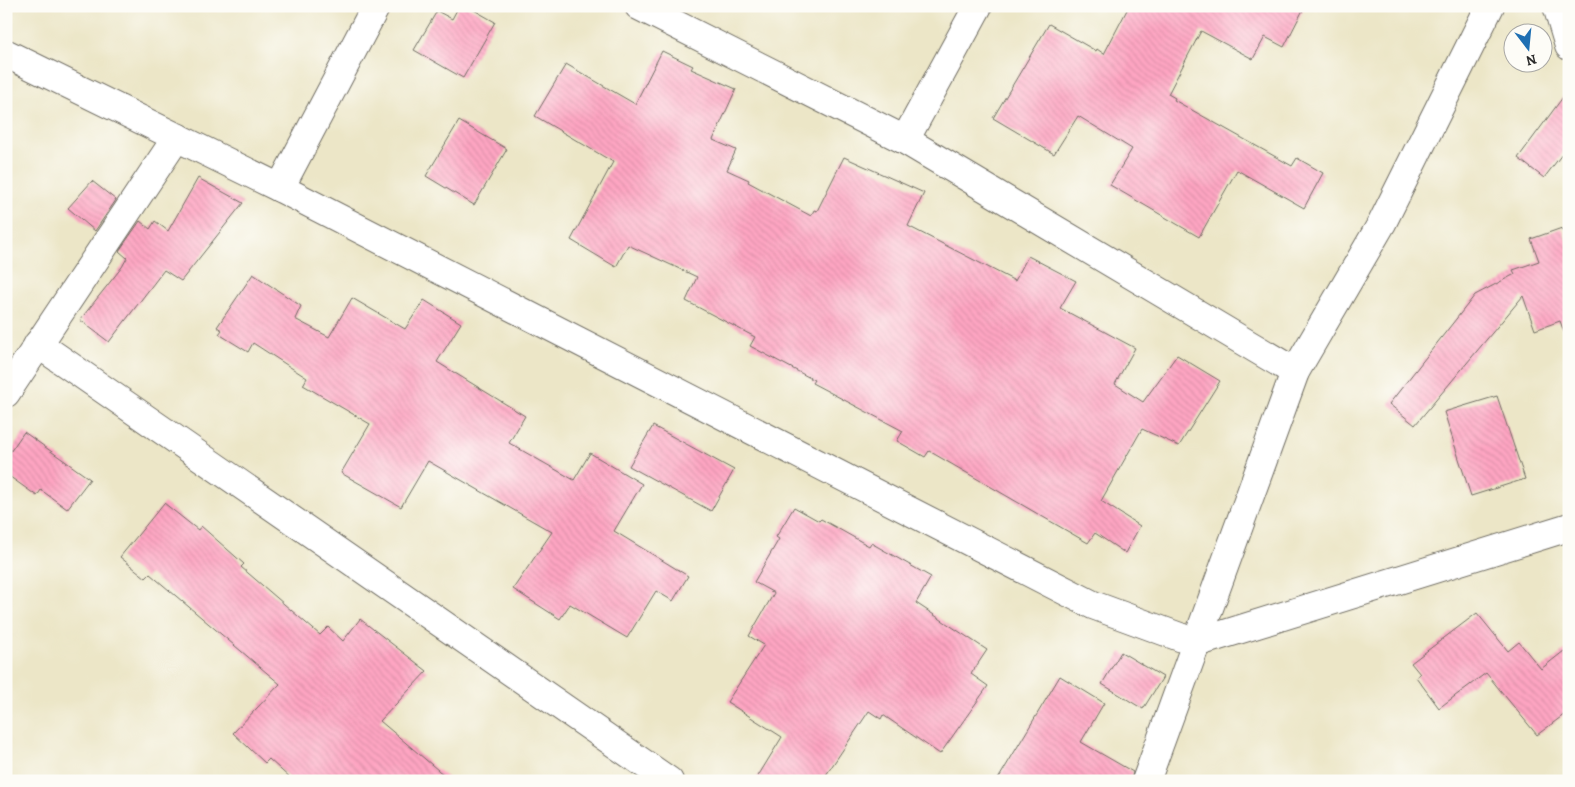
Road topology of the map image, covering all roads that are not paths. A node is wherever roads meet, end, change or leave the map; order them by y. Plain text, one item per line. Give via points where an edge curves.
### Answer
1 (376, 6) edge
2 (639, 6) edge
3 (978, 6) edge
4 (1490, 6) edge
5 (1557, 6) edge
6 (1569, 46) edge
7 (7, 54) edge
8 (177, 137) junction
9 (905, 140) junction
10 (280, 188) junction
11 (38, 344) junction
12 (1296, 372) junction
13 (6, 393) edge
14 (1569, 527) edge
15 (1196, 643) junction
16 (661, 779) edge
17 (1146, 781) edge

1 - 10 street
2 - 9 street
3 - 9 street
4 - 12 street via 1382,223
5 - 6 street
7 - 8 street
8 - 10 street
8 - 11 street
9 - 12 street
10 - 15 street via 1093,605
11 - 13 street
11 - 16 street
12 - 15 street
14 - 15 street
15 - 17 street

